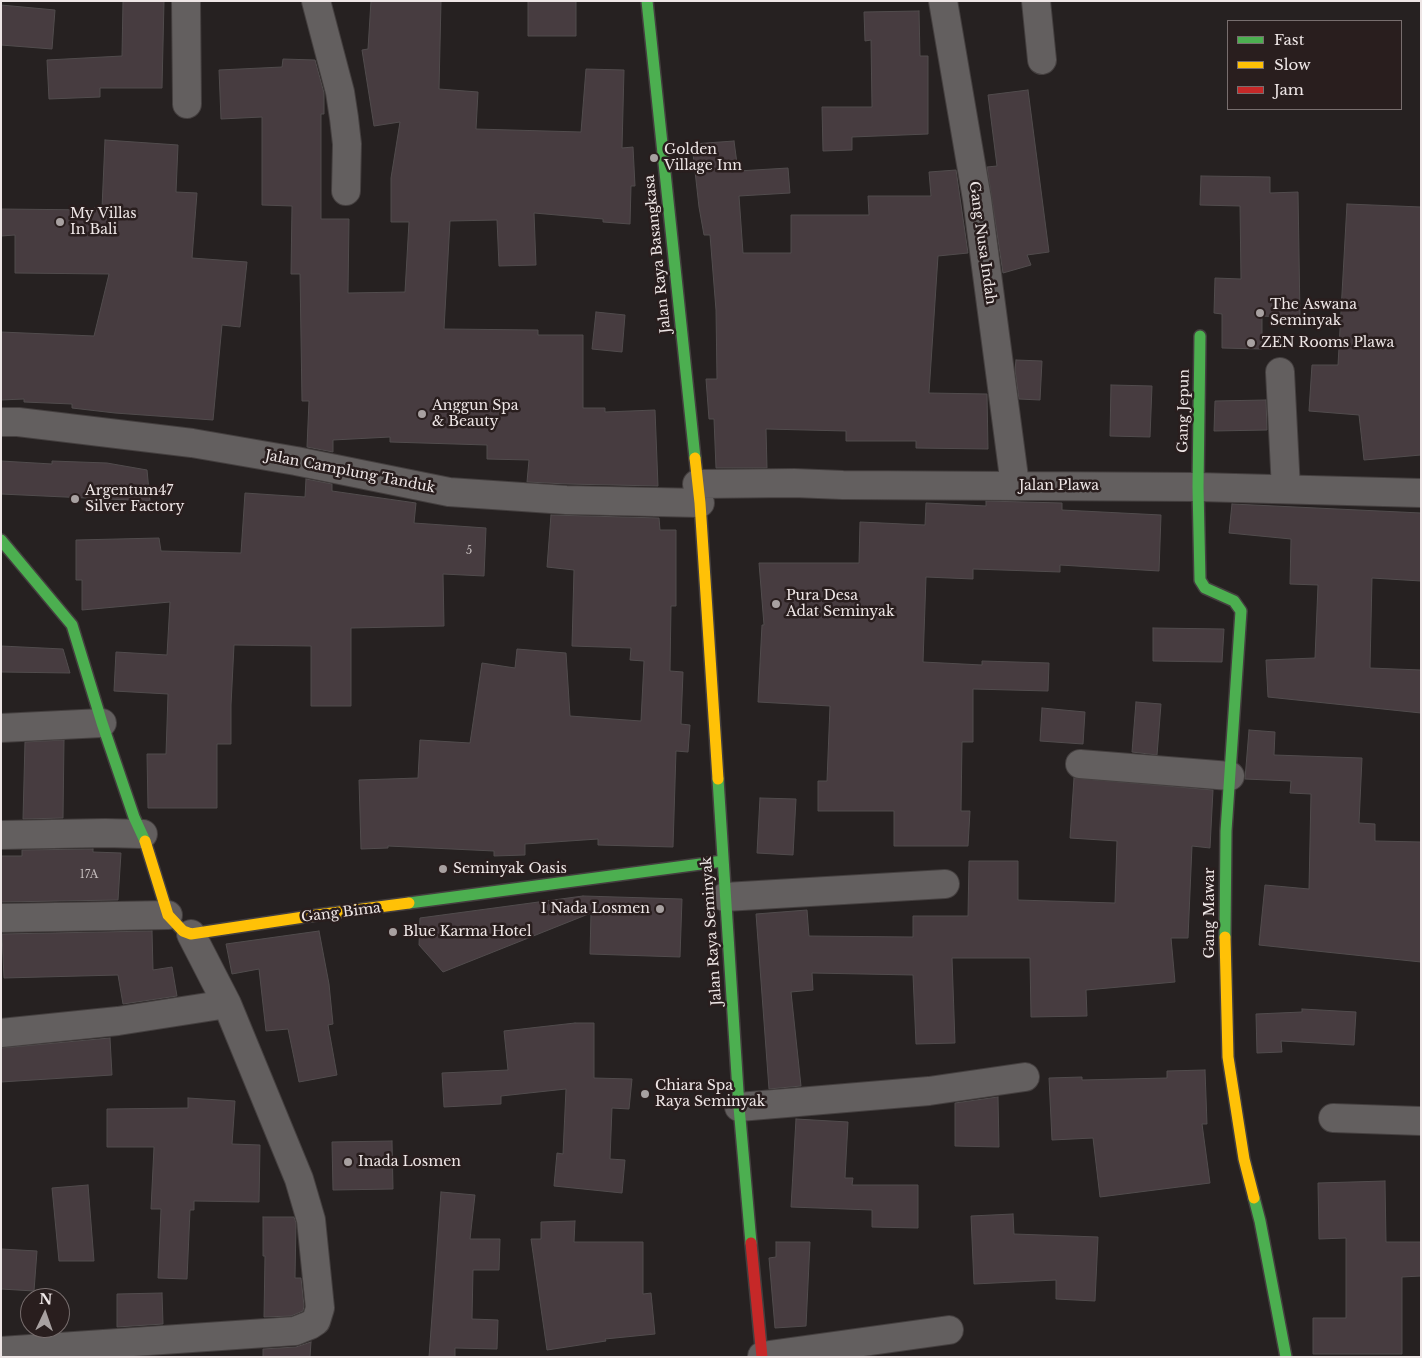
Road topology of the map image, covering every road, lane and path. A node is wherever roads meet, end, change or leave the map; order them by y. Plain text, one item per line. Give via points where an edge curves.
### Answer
1 (186, 1) edge
2 (316, 1) edge
3 (647, 1) edge
4 (943, 1) edge
5 (1036, 1) edge
6 (1042, 60) dead end
7 (188, 104) dead end
8 (346, 191) dead end
9 (1200, 336) dead end
10 (1280, 372) dead end
11 (1, 422) edge
12 (1015, 486) junction
13 (1198, 487) junction
14 (1286, 489) junction
15 (1421, 493) edge
16 (698, 494) junction
17 (1, 540) edge
18 (102, 724) junction
19 (1, 728) edge
20 (1080, 764) dead end
21 (1230, 776) junction
22 (143, 834) junction
23 (1, 835) edge
24 (722, 861) junction
25 (945, 884) dead end
26 (725, 896) junction
27 (168, 914) junction
28 (1, 918) edge
29 (191, 934) junction
30 (227, 1004) junction
31 (1, 1033) edge
32 (1025, 1077) dead end
33 (739, 1107) junction
34 (1333, 1118) dead end
35 (1421, 1121) edge
36 (949, 1330) dead end
37 (193, 1348) edge
38 (1, 1351) edge
39 (762, 1356) edge
40 (1286, 1357) edge

1 - 7 street
2 - 8 street via 340,92 347,144
3 - 16 street, Jalan Raya Basangkasa
4 - 12 street, Gang Nusa Indah via 977,199
5 - 6 street
9 - 13 street, Gang Jepun
10 - 14 street
11 - 16 street, Jalan Camplung Tanduk via 192,444 449,492 566,500
12 - 13 street, Jalan Plawa
12 - 16 street, Jalan Plawa via 769,482
13 - 14 street, Jalan Plawa
13 - 21 street, Gang Mawar via 1200,580 1205,588 1234,601 1241,611
14 - 15 street, Jalan Plawa
16 - 24 street, Jalan Raya Seminyak
17 - 18 street via 72,625
18 - 19 street
18 - 22 street
20 - 21 street
21 - 40 street, Gang Mawar via 1224,918 1228,1057 1244,1159 1260,1221
22 - 23 street
22 - 27 street
24 - 26 street, Jalan Raya Seminyak
24 - 29 street, Gang Bima
25 - 26 street
26 - 33 street, Jalan Raya Seminyak
27 - 28 street
27 - 29 street
29 - 30 street
30 - 31 street via 118,1021
30 - 37 street via 299,1179 311,1220 320,1308 316,1321 295,1331
32 - 33 street via 929,1090
33 - 39 street, Jalan Raya Seminyak
34 - 35 street
36 - 39 street
37 - 38 street

